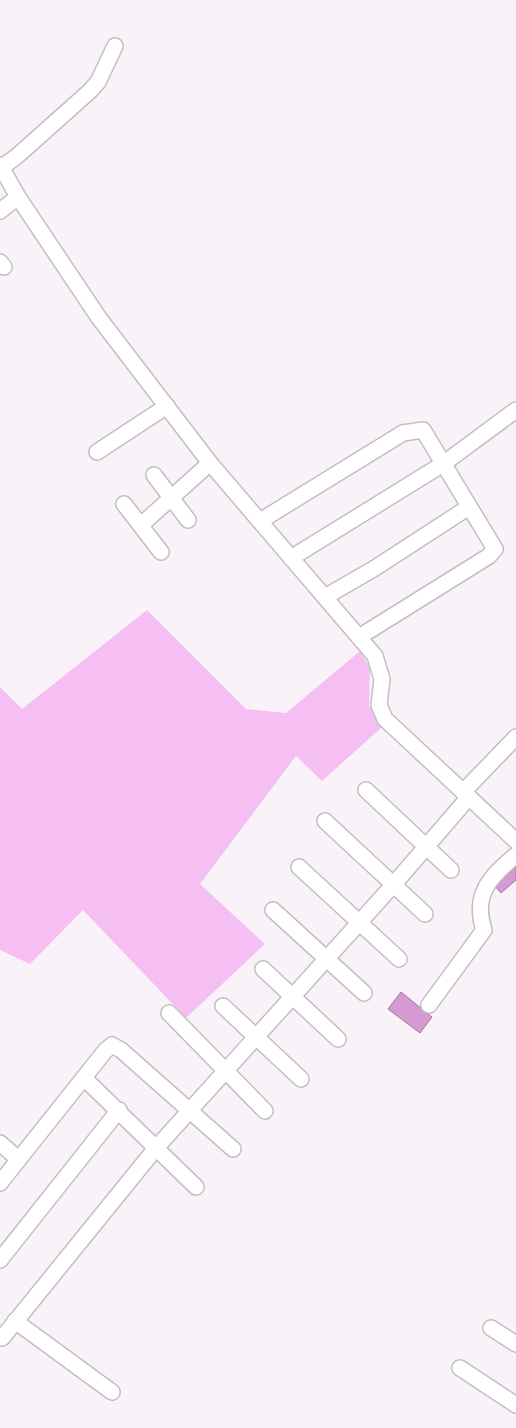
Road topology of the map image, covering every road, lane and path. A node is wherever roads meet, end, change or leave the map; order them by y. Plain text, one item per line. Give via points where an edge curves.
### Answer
1 (115, 46) dead end
2 (1, 166) edge
3 (18, 197) junction
4 (0, 211) edge
5 (167, 406) junction
6 (516, 410) edge
7 (97, 452) dead end
8 (210, 463) junction
9 (443, 464) junction
10 (154, 475) dead end
11 (171, 498) junction
12 (124, 504) dead end
13 (469, 507) junction
14 (188, 520) dead end
15 (260, 521) junction
16 (141, 525) junction
17 (160, 552) dead end
18 (291, 558) junction
19 (325, 596) junction
20 (359, 637) junction
21 (516, 737) edge
22 (366, 790) dead end
23 (466, 794) junction
24 (325, 821) dead end
25 (516, 841) edge
26 (426, 848) junction
27 (516, 855) edge
28 (299, 867) dead end
29 (451, 870) dead end
30 (394, 884) junction
31 (272, 910) dead end
32 (425, 914) dead end
33 (359, 923) junction
34 (327, 959) junction
35 (399, 959) dead end
36 (263, 969) dead end
37 (364, 993) dead end
38 (293, 997) junction
39 (429, 1005) dead end
40 (223, 1006) dead end
41 (169, 1013) dead end
42 (257, 1037) junction
43 (338, 1039) dead end
44 (226, 1071) junction
45 (84, 1078) junction
46 (301, 1079) dead end
47 (119, 1110) junction
48 (190, 1111) junction
49 (265, 1111) dead end
50 (0, 1143) edge
51 (156, 1148) junction
52 (233, 1149) dead end
53 (18, 1158) junction
54 (0, 1182) edge
55 (196, 1187) dead end
56 (0, 1260) edge
57 (15, 1321) junction
58 (490, 1328) dead end
59 (0, 1336) edge
60 (516, 1344) edge
61 (460, 1368) dead end
62 (112, 1392) dead end
63 (516, 1405) edge

1 - 2 street via 98,82 90,91 16,157
2 - 3 street
3 - 4 street
3 - 5 street via 99,318
5 - 7 street
5 - 8 street
6 - 9 street
8 - 11 street
8 - 15 street
9 - 13 street
9 - 15 street via 423,430 403,433
9 - 18 street
10 - 11 street
11 - 14 street
11 - 16 street
12 - 16 street
13 - 19 street
13 - 20 street via 495,549 489,556
15 - 18 street
16 - 17 street
18 - 19 street
19 - 20 street
20 - 23 street via 379,664 382,679 379,705 385,718
21 - 23 street
22 - 26 street
23 - 25 street
23 - 26 street
24 - 30 street
26 - 29 street
26 - 30 street
27 - 39 street via 485,885 481,912 484,930
28 - 33 street
30 - 32 street
30 - 33 street
31 - 34 street
33 - 34 street
33 - 35 street
34 - 37 street
34 - 38 street
36 - 38 street
38 - 42 street
38 - 43 street
40 - 42 street
41 - 44 street
42 - 44 street
42 - 46 street
44 - 48 street
44 - 49 street
45 - 47 street
45 - 48 street via 108,1048 116,1046
45 - 53 street
47 - 51 street
47 - 56 street
48 - 51 street
48 - 52 street
50 - 53 street
51 - 55 street
51 - 57 street
53 - 54 street
57 - 59 street via 2,1338
57 - 62 street
58 - 60 street
61 - 63 street

